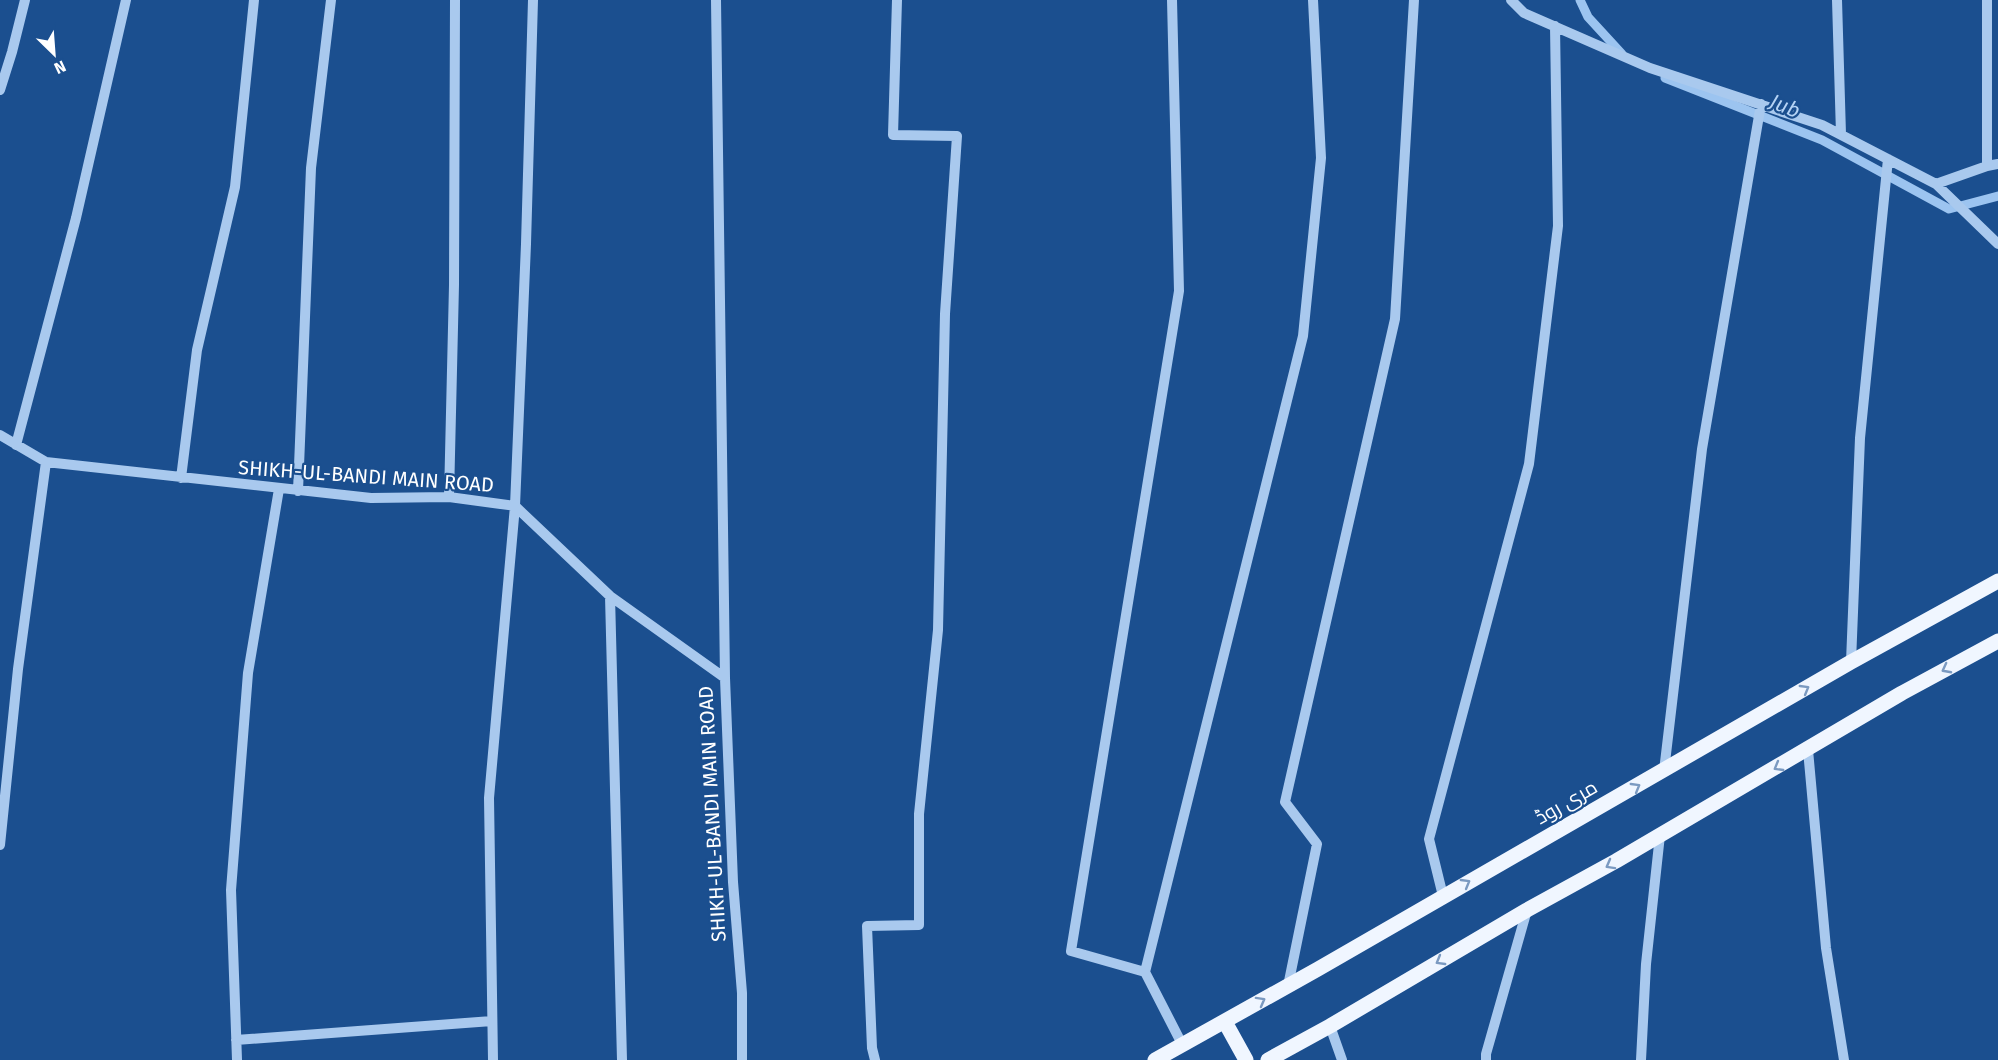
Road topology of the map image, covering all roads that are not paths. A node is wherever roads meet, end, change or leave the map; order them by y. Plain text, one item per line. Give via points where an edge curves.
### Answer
1 (25, 0) edge
2 (126, 0) edge
3 (254, 0) edge
4 (331, 0) edge
5 (454, 0) edge
6 (532, 0) edge
7 (717, 0) edge
8 (897, 0) edge
9 (1172, 0) edge
10 (1313, 0) edge
11 (1414, 0) edge
12 (1511, 0) edge
13 (1837, 0) edge
14 (1987, 0) edge
15 (1555, 26) junction
16 (0, 90) edge
17 (1761, 104) junction
18 (1841, 134) junction
19 (1888, 159) junction
20 (1992, 165) edge
21 (1936, 184) junction
22 (1998, 244) edge
23 (0, 435) edge
24 (16, 445) junction
25 (46, 462) junction
26 (181, 478) junction
27 (279, 489) junction
28 (298, 491) junction
29 (449, 497) junction
30 (515, 506) junction
31 (1998, 581) edge
32 (610, 596) junction
33 (1998, 641) edge
34 (1851, 662) junction
35 (725, 678) junction
36 (1808, 750) junction
37 (1664, 771) junction
38 (1660, 835) junction
39 (0, 845) edge
40 (1443, 896) junction
41 (1527, 910) junction
42 (1145, 972) junction
43 (1287, 986) junction
44 (492, 1021) junction
45 (1225, 1022) junction
46 (1330, 1026) junction
47 (236, 1040) junction
48 (1182, 1044) junction
49 (237, 1060) edge
50 (493, 1060) edge
51 (622, 1060) edge
52 (742, 1060) edge
53 (875, 1060) edge
54 (1155, 1060) edge
55 (1246, 1060) edge
56 (1268, 1060) edge
57 (1342, 1060) edge
58 (1486, 1060) edge
59 (1641, 1060) edge
60 (1844, 1060) edge

1 - 16 street
2 - 24 street via 76,218
3 - 26 street via 235,187 197,350
4 - 28 street via 311,168
5 - 29 street
6 - 30 street
7 - 35 street
8 - 53 street via 893,135 957,136 945,314 938,630 919,814 919,925 867,926
9 - 42 street via 1179,291 1071,951
10 - 42 street via 1321,158 1303,336
11 - 43 street via 1395,319 1285,801 1317,844
12 - 15 street via 1524,13
13 - 18 street
14 - 20 street
15 - 17 street via 1650,68
15 - 40 street via 1558,226 1529,464 1429,839
17 - 18 street
17 - 37 street via 1702,448
18 - 19 street
19 - 21 street
19 - 34 street via 1860,438
20 - 21 street
21 - 22 street
23 - 24 street, SHIKH-UL-BANDI MAIN ROAD
24 - 25 street, SHIKH-UL-BANDI MAIN ROAD
25 - 26 street, SHIKH-UL-BANDI MAIN ROAD
25 - 39 street via 18,669
26 - 27 street, SHIKH-UL-BANDI MAIN ROAD
27 - 28 street, SHIKH-UL-BANDI MAIN ROAD
27 - 47 street via 248,673 231,890
28 - 29 street, SHIKH-UL-BANDI MAIN ROAD via 371,498
29 - 30 street, SHIKH-UL-BANDI MAIN ROAD
30 - 32 street, SHIKH-UL-BANDI MAIN ROAD
30 - 44 street via 489,798
31 - 34 main road, مری روڈ
32 - 35 street, SHIKH-UL-BANDI MAIN ROAD
32 - 51 street
33 -> 36 main road
37 -> 34 main road, مری روڈ
35 - 52 street, SHIKH-UL-BANDI MAIN ROAD
36 -> 38 main road
36 - 60 street via 1826,948
40 -> 37 main road, مری روڈ
38 -> 41 main road
38 - 59 street via 1646,964
40 - 43 main road, مری روڈ
41 -> 46 main road
41 - 58 street
42 - 48 street
45 -> 43 main road, مری روڈ
44 - 47 street
44 - 50 street
45 - 48 main road, مری روڈ
45 - 55 main road
46 - 56 main road
46 - 57 street
47 - 49 street
48 - 54 main road, مری روڈ

